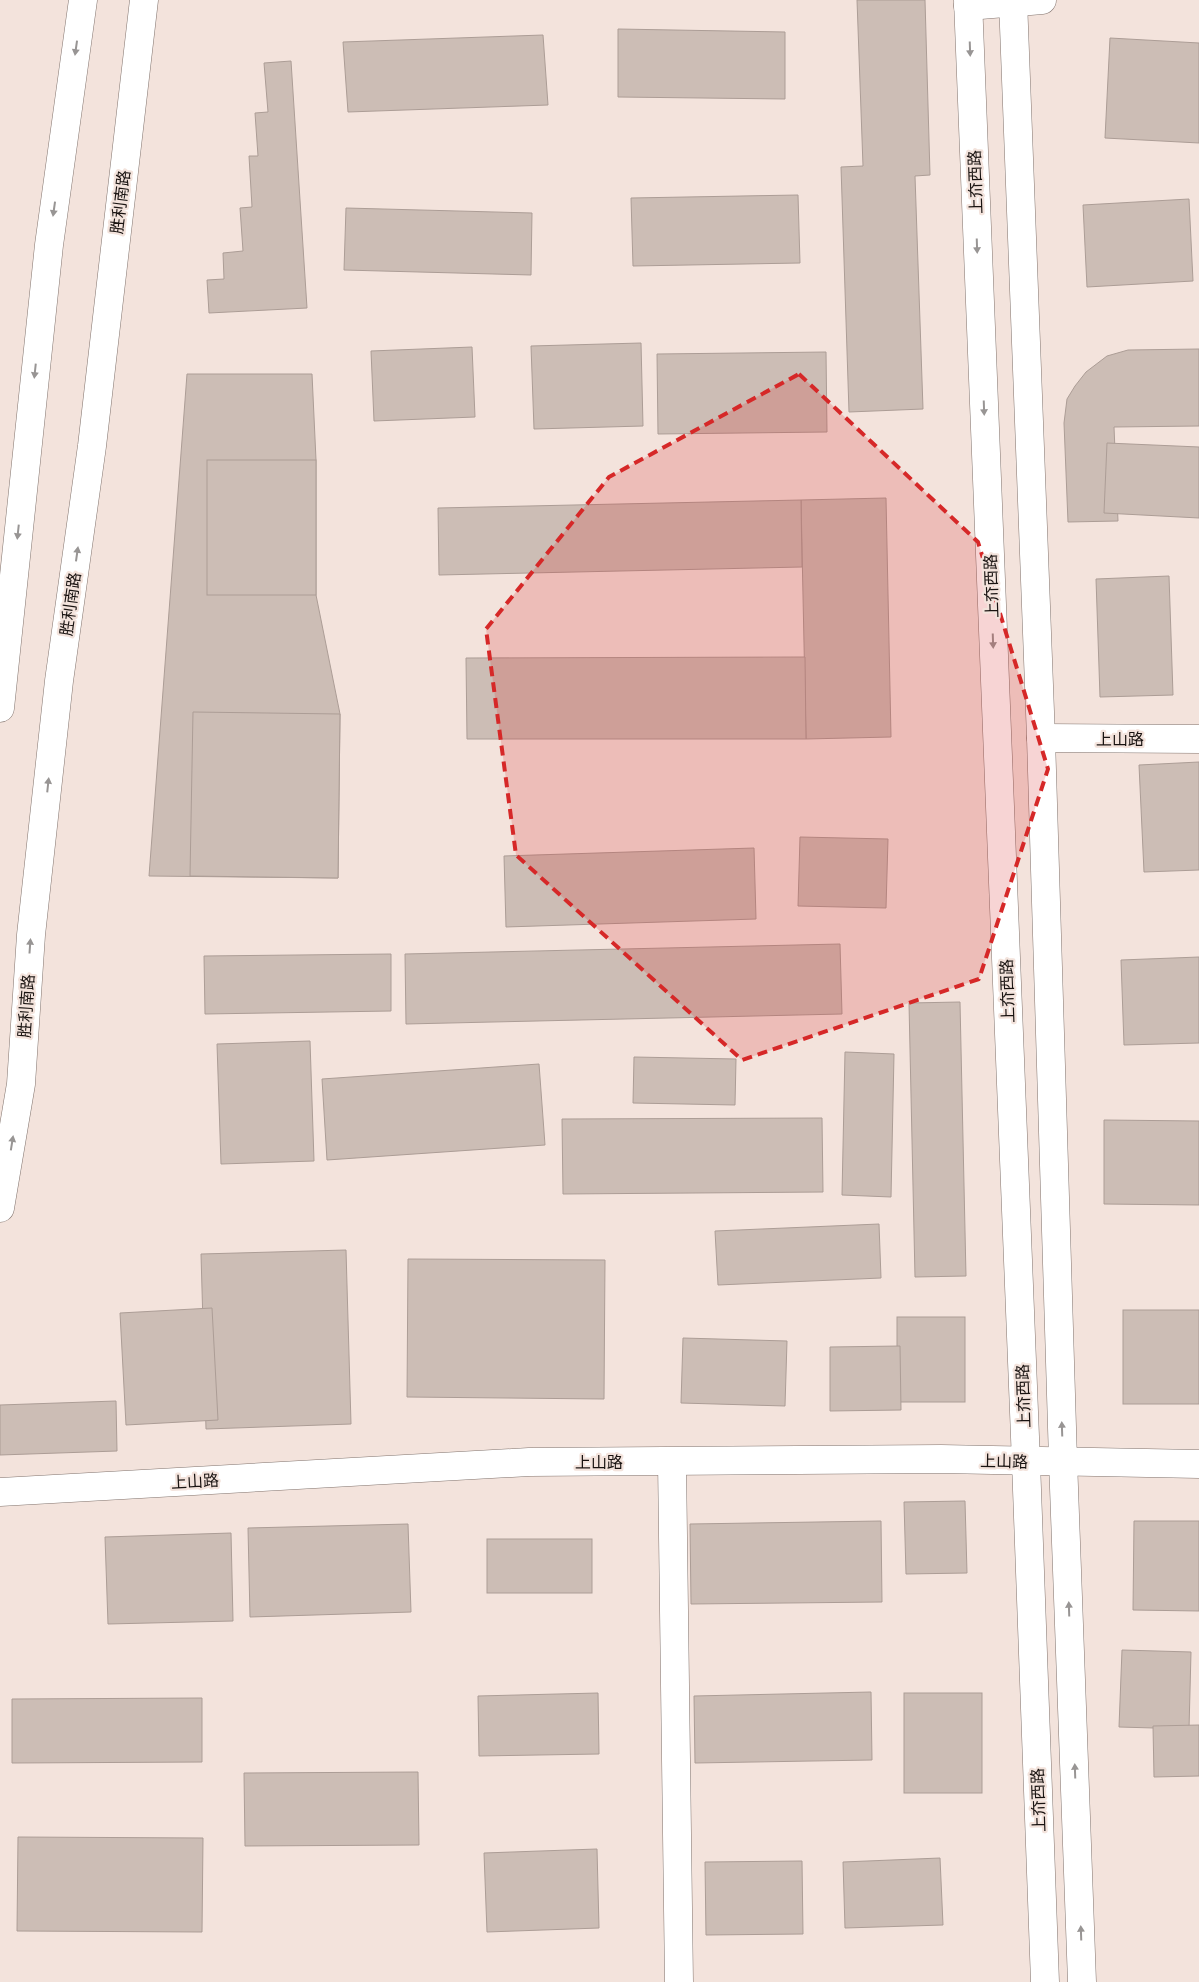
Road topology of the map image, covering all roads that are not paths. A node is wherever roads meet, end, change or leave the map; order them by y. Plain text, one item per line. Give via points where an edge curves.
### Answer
1 (83, 0) edge
2 (144, 0) edge
3 (1042, 0) edge
4 (1013, 1) edge
5 (968, 3) edge
6 (0, 708) edge
7 (1041, 738) junction
8 (1199, 739) edge
9 (0, 1208) edge
10 (1063, 1460) junction
11 (672, 1462) junction
12 (1026, 1462) junction
13 (1199, 1464) edge
14 (0, 1492) edge
15 (679, 1982) edge
16 (1044, 1982) edge
17 (1082, 1982) edge

1 -> 6 street via 49,245
9 -> 2 street, 胜利南路 via 21,1084 31,935 59,681 92,446
3 - 4 street
4 - 5 street
4 - 7 street
5 -> 12 street, 上夼西路
7 - 8 street, 上山路
10 -> 7 street
10 - 12 street, 上山路
10 - 13 street, 上山路
17 -> 10 street
11 - 12 street, 上山路 via 941,1459
11 - 14 street, 上山路 via 529,1462
11 - 15 street
12 - 16 street, 上夼西路

